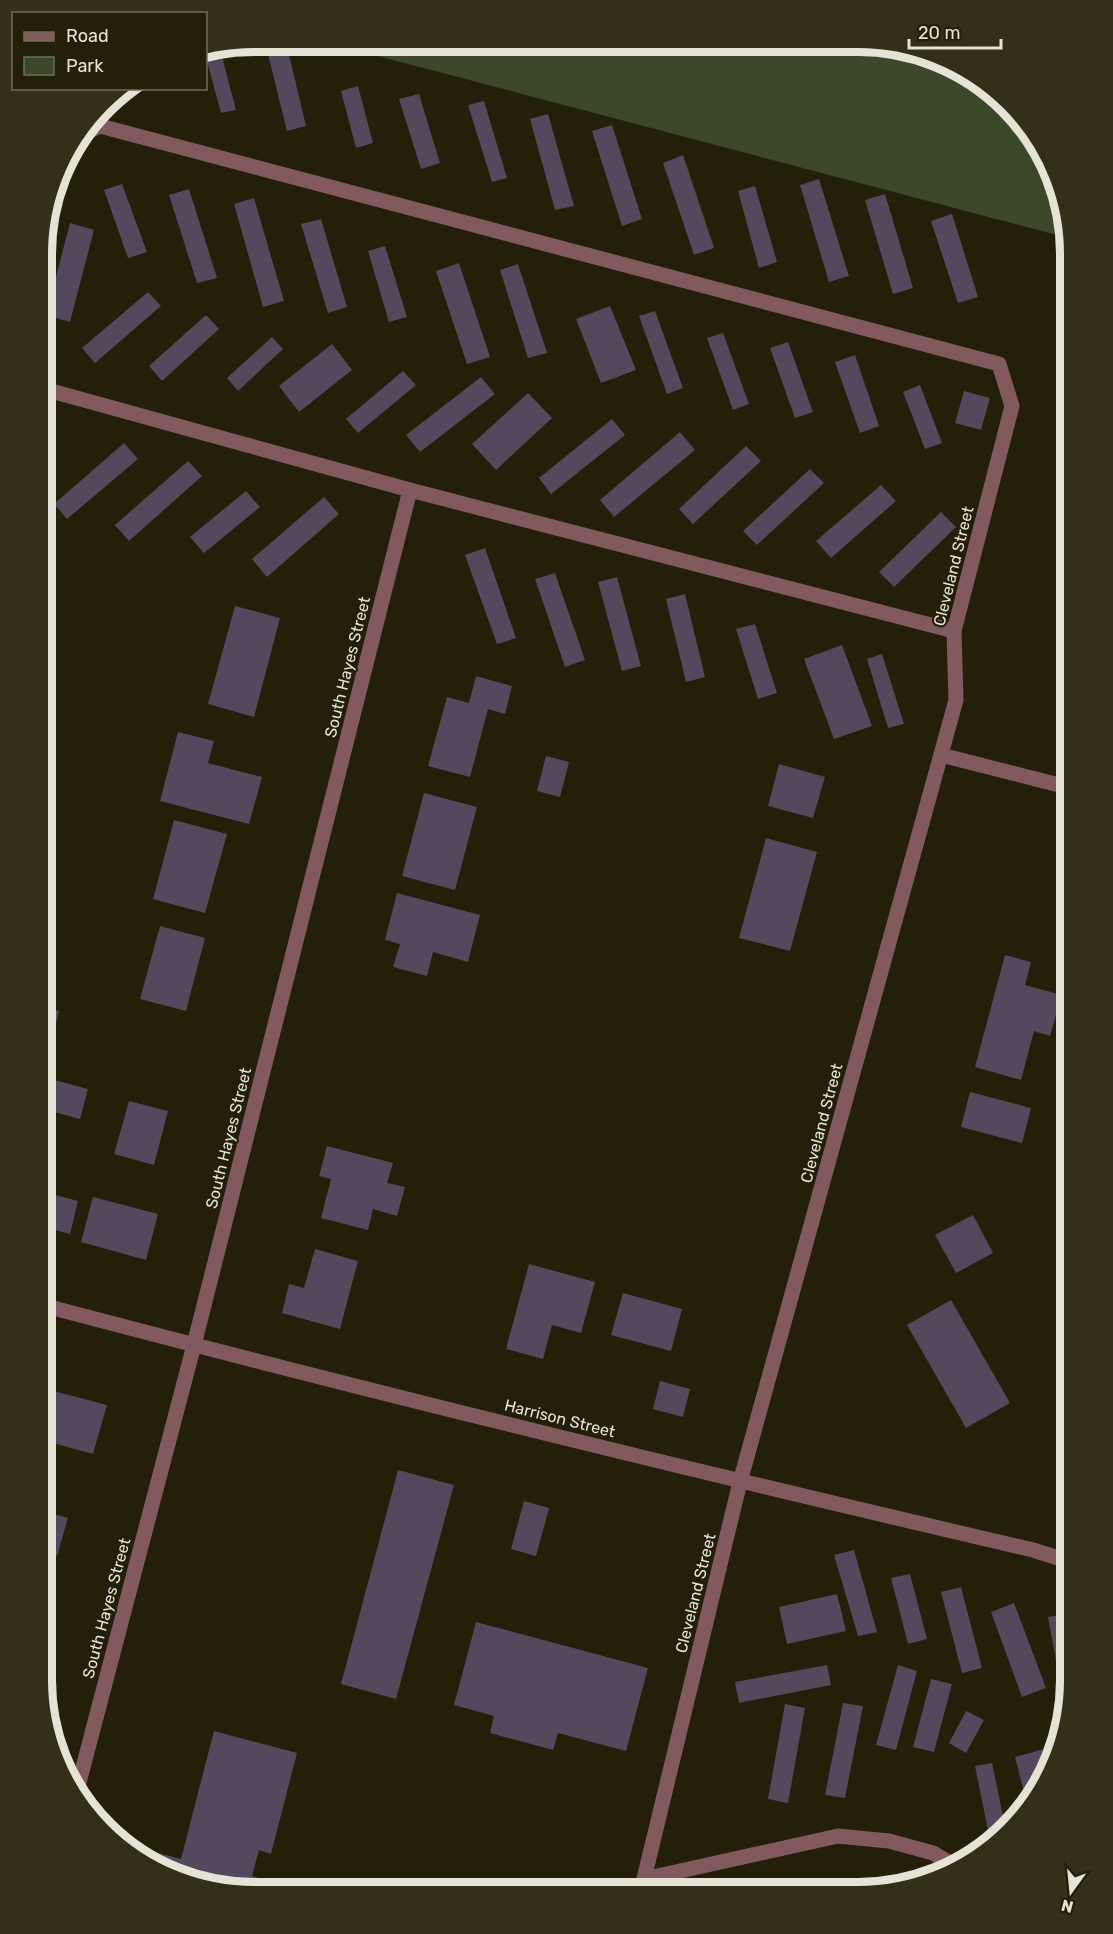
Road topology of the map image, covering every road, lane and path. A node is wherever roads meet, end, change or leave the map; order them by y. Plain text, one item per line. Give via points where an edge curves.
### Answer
1 (98, 127) edge
2 (52, 392) edge
3 (410, 490) junction
4 (954, 631) junction
5 (941, 755) junction
6 (1060, 785) edge
7 (52, 1308) edge
8 (194, 1345) junction
9 (740, 1482) junction
10 (1060, 1559) edge
11 (80, 1781) edge
12 (947, 1861) edge
13 (643, 1882) edge
14 (654, 1882) edge

1 - 4 street, Cleveland Street via 999,364 1012,406
2 - 3 street
3 - 4 street
3 - 8 street, South Hayes Street
4 - 5 street, Cleveland Street via 957,700
5 - 6 street
5 - 9 street, Cleveland Street
7 - 8 street, Harrison Street
8 - 9 street, Harrison Street
8 - 11 street, South Hayes Street
9 - 10 street, Harrison Street
9 - 13 street, Cleveland Street
12 - 14 street via 933,1852 889,1841 838,1836

